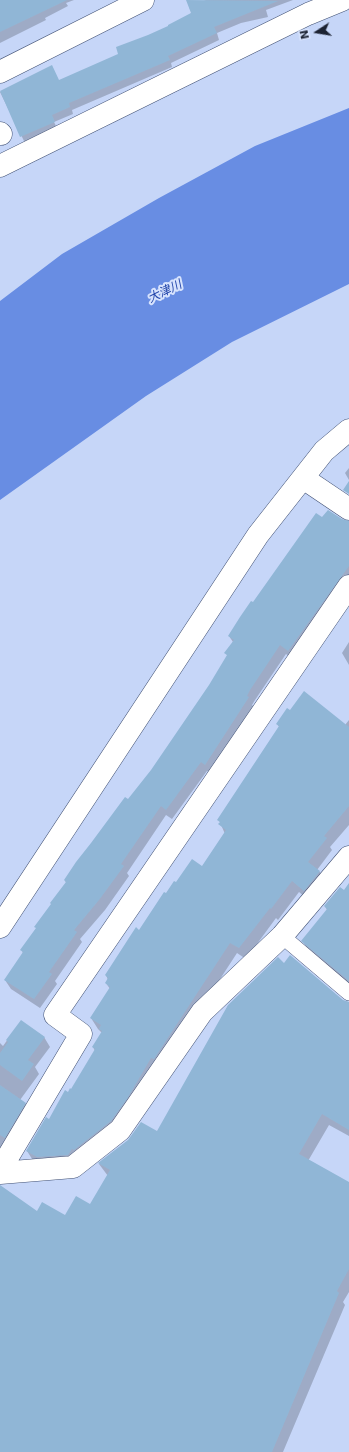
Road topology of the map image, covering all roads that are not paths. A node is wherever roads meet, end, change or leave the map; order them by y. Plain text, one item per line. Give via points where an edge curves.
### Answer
1 (143, 0) edge
2 (342, 0) edge
3 (0, 72) edge
4 (0, 166) edge
5 (349, 430) edge
6 (304, 478) junction
7 (349, 510) edge
8 (349, 586) edge
9 (349, 857) edge
10 (0, 928) edge
11 (282, 936) junction
12 (349, 993) edge
13 (0, 1170) edge
14 (0, 1173) edge

1 - 3 street
2 - 4 street via 308,14
5 - 6 street via 324,451
6 - 7 street
6 - 10 street via 258,535
8 - 13 street via 55,1016 81,1034
9 - 11 street
11 - 12 lane
11 - 14 street via 202,1012 120,1130 73,1167

